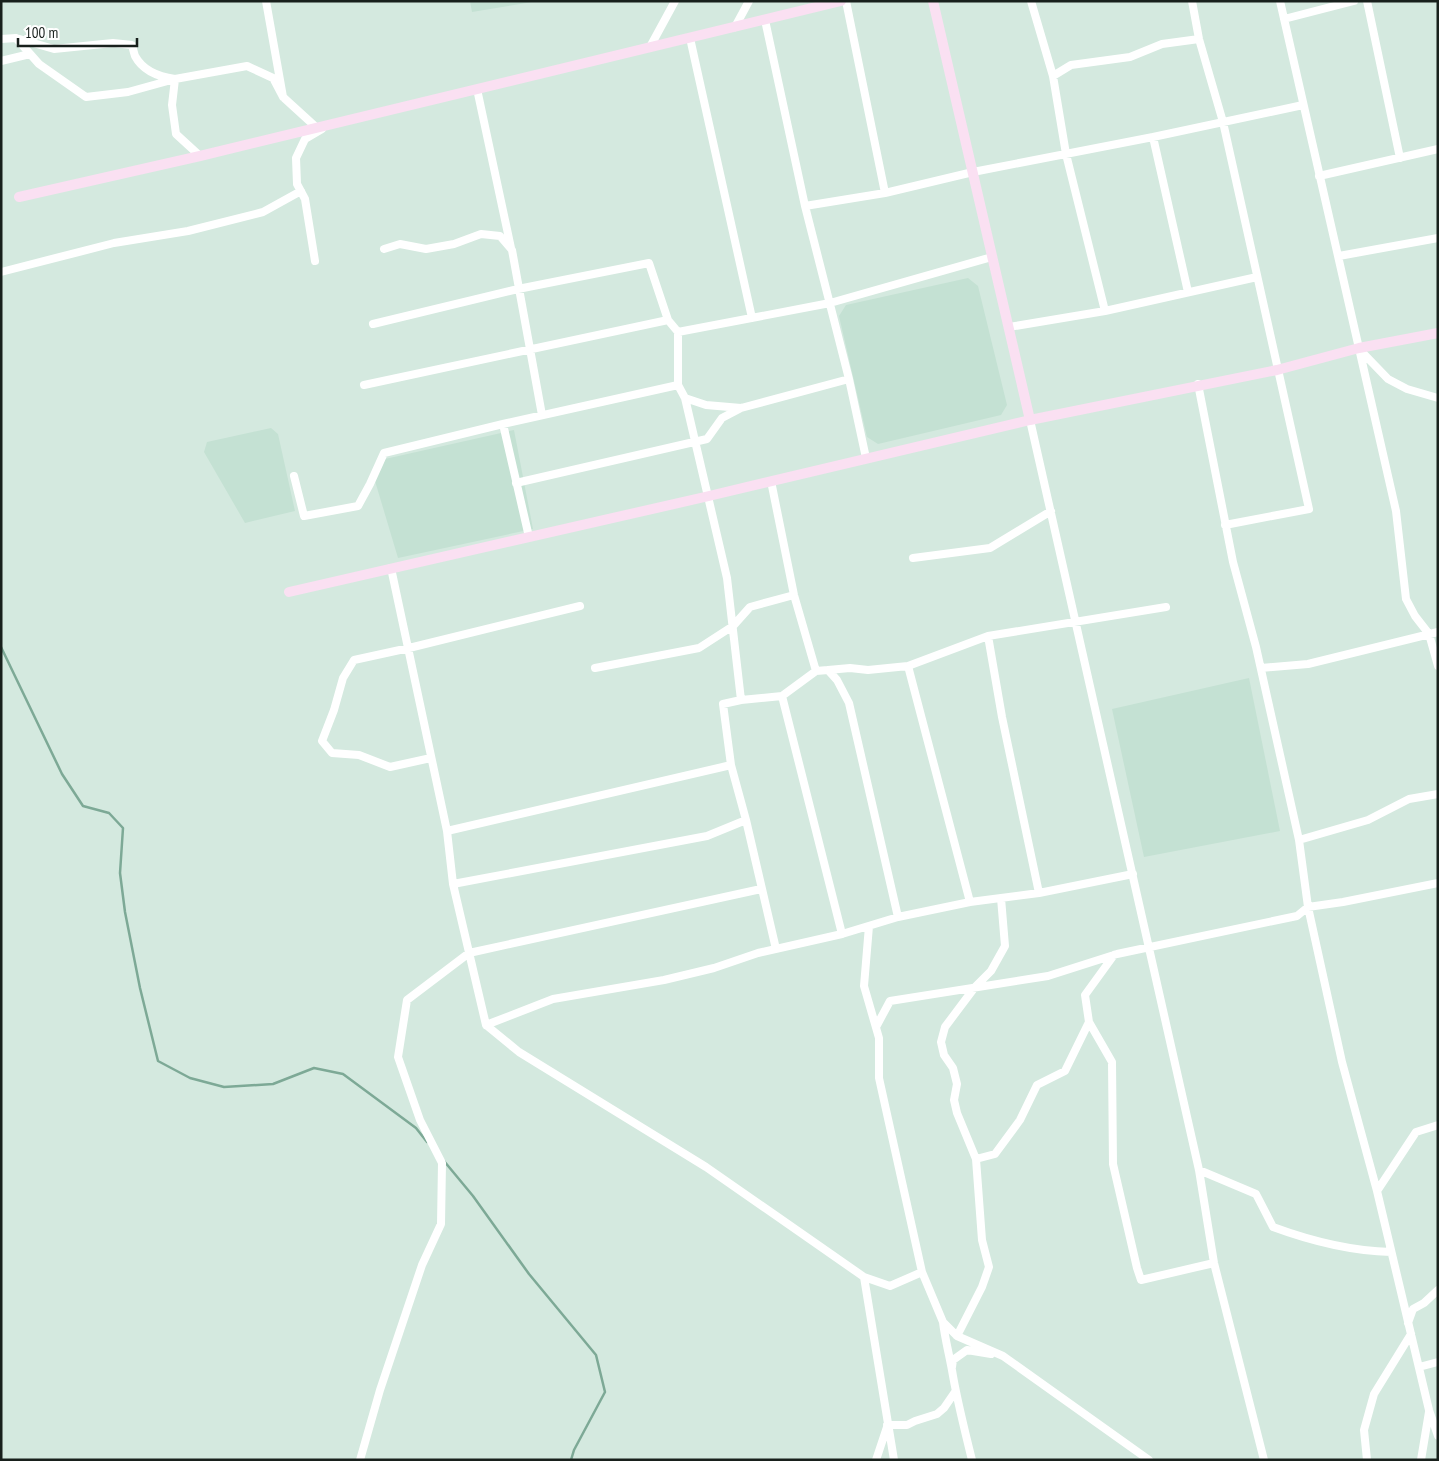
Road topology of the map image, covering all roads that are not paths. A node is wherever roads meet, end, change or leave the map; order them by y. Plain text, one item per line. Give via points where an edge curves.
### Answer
1 (266, 1) edge
2 (675, 1) edge
3 (749, 1) edge
4 (841, 1) edge
5 (846, 1) edge
6 (933, 1) edge
7 (1030, 1) edge
8 (1192, 1) edge
9 (1280, 1) edge
10 (1354, 1) edge
11 (1367, 1) edge
12 (823, 4) edge
13 (1335, 4) edge
14 (1284, 19) junction
15 (765, 20) junction
16 (735, 27) junction
17 (1, 38) edge
18 (16, 38) junction
19 (690, 38) junction
20 (1199, 39) junction
21 (650, 47) junction
22 (30, 54) junction
23 (1, 61) edge
24 (1053, 76) junction
25 (175, 79) junction
26 (477, 89) junction
27 (283, 97) junction
28 (1303, 105) junction
29 (1222, 122) junction
30 (328, 125) junction
31 (317, 128) junction
32 (1154, 137) junction
33 (1438, 149) edge
34 (1066, 154) junction
35 (200, 156) junction
36 (1400, 158) junction
37 (973, 172) junction
38 (1319, 176) junction
39 (301, 191) junction
40 (884, 193) junction
41 (19, 197) dead end
42 (805, 206) junction
43 (1438, 238) edge
44 (384, 249) dead end
45 (512, 250) junction
46 (1338, 256) junction
47 (992, 257) junction
48 (315, 260) dead end
49 (1, 272) edge
50 (1257, 277) junction
51 (518, 289) junction
52 (1188, 292) junction
53 (830, 303) junction
54 (1105, 311) junction
55 (752, 318) junction
56 (668, 320) junction
57 (373, 324) dead end
58 (1009, 327) junction
59 (678, 332) junction
60 (1438, 333) edge
61 (1359, 348) junction
62 (530, 349) junction
63 (1276, 370) junction
64 (849, 379) junction
65 (1198, 384) junction
66 (364, 385) dead end
67 (678, 385) junction
68 (685, 398) junction
69 (1438, 398) edge
70 (741, 408) junction
71 (542, 415) junction
72 (1030, 420) junction
73 (503, 424) junction
74 (695, 443) junction
75 (866, 458) junction
76 (294, 476) dead end
77 (771, 481) junction
78 (516, 483) junction
79 (709, 496) junction
80 (1051, 511) junction
81 (1225, 525) junction
82 (529, 537) junction
83 (912, 558) dead end
84 (391, 568) junction
85 (289, 592) dead end
86 (794, 594) junction
87 (580, 606) dead end
88 (1166, 607) dead end
89 (1076, 621) junction
90 (732, 626) junction
91 (1438, 632) edge
92 (1429, 634) junction
93 (988, 636) junction
94 (409, 648) junction
95 (908, 666) junction
96 (1438, 666) edge
97 (594, 668) dead end
98 (1260, 668) junction
99 (828, 670) junction
100 (816, 671) junction
101 (782, 696) junction
102 (741, 700) junction
103 (431, 758) junction
104 (731, 766) junction
105 (1438, 794) edge
106 (746, 820) junction
107 (447, 830) junction
108 (1299, 840) junction
109 (1133, 874) junction
110 (1438, 883) edge
111 (453, 884) junction
112 (761, 889) junction
113 (1040, 893) junction
114 (1001, 898) junction
115 (970, 902) junction
116 (1308, 907) junction
117 (898, 917) junction
118 (869, 926) junction
119 (842, 934) junction
120 (1150, 947) junction
121 (776, 949) junction
122 (469, 953) junction
123 (1114, 956) junction
124 (975, 987) junction
125 (1090, 1022) junction
126 (486, 1025) junction
127 (876, 1027) junction
128 (1438, 1125) edge
129 (976, 1159) junction
130 (1199, 1170) junction
131 (1377, 1191) junction
132 (1391, 1252) junction
133 (1214, 1263) junction
134 (922, 1272) junction
135 (864, 1277) junction
136 (1438, 1290) edge
137 (943, 1322) junction
138 (1408, 1323) junction
139 (1411, 1334) junction
140 (957, 1336) junction
141 (1003, 1356) junction
142 (1438, 1362) edge
143 (1418, 1367) junction
144 (952, 1370) junction
145 (955, 1392) junction
146 (1429, 1410) junction
147 (887, 1425) junction
148 (1438, 1436) edge
149 (360, 1460) edge
150 (876, 1460) edge
151 (894, 1460) edge
152 (972, 1460) edge
153 (1148, 1460) edge
154 (1264, 1460) edge
155 (1367, 1460) edge
156 (1421, 1460) edge

1 - 27 street
2 - 21 street
3 - 16 street
4 - 12 street
5 - 40 street
6 - 37 street
7 - 24 street
8 - 20 street
9 - 14 street
10 - 13 street
11 - 36 street
12 - 15 street
13 - 14 street
14 - 28 street
15 - 16 street
15 - 42 street
16 - 19 street
17 - 18 street
18 - 22 street
18 - 25 street via 54,49 102,44 132,45 144,68
19 - 21 street
19 - 55 street
20 - 24 street via 1162,44 1130,57 1071,65
20 - 29 street
21 - 26 street
22 - 23 street
22 - 25 street via 86,97 128,92
24 - 34 street
25 - 27 street via 247,66 273,78
25 - 35 street via 172,105 176,134
26 - 30 street
26 - 45 street
27 - 31 street
28 - 29 street
28 - 38 street
29 - 32 street
29 - 50 street
30 - 31 street
30 - 39 street via 305,139 296,158 297,184
31 - 35 street
32 - 34 street
32 - 52 street
33 - 36 street
34 - 37 street
34 - 54 street
35 - 41 street
36 - 38 street
37 - 40 street
37 - 47 street
38 - 46 street
39 - 48 street
39 - 49 street via 263,212 188,231 114,243
40 - 42 street
42 - 53 street
43 - 46 street
44 - 45 street via 400,244 426,250 481,234 500,236
45 - 51 street
46 - 61 street
47 - 53 street
47 - 58 street
50 - 52 street
50 - 63 street
51 - 56 street via 649,263
51 - 57 street
51 - 62 street
52 - 54 street
53 - 55 street
53 - 64 street
54 - 58 street
55 - 59 street
56 - 59 street
56 - 62 street
58 - 72 street
59 - 67 street
60 - 61 street
61 - 63 street
61 - 69 street via 1388,379 1407,389
61 - 92 street via 1396,511 1406,599
62 - 66 street
62 - 71 street
63 - 65 street
63 - 81 street via 1309,509
64 - 70 street
64 - 75 street
65 - 72 street
65 - 81 street
67 - 68 street
67 - 71 street
68 - 70 street via 706,406
68 - 74 street
70 - 74 street via 722,418 707,440
71 - 73 street
72 - 75 street
72 - 80 street
73 - 76 street via 384,453 358,506 304,516
73 - 78 street
74 - 78 street
74 - 79 street
75 - 77 street
77 - 79 street
77 - 86 street
78 - 82 street
79 - 82 street
79 - 90 street via 727,578
80 - 83 street via 990,548
80 - 89 street
81 - 98 street
82 - 84 street
84 - 85 street
84 - 94 street
86 - 90 street via 750,607
86 - 100 street
87 - 94 street
88 - 89 street
89 - 93 street
89 - 109 street
90 - 97 street via 699,648
90 - 102 street
91 - 92 street
92 - 96 street
92 - 98 street via 1308,664
93 - 95 street
93 - 113 street via 1002,718
94 - 103 street
94 - 103 street via 354,660 343,678 322,741 332,753 359,755 390,767
95 - 99 street
95 - 115 street
98 - 108 street
99 - 100 street
99 - 117 street via 849,703
100 - 101 street
101 - 102 street
101 - 119 street
102 - 104 street via 723,704
103 - 107 street
104 - 106 street
104 - 107 street
105 - 108 street via 1409,799 1368,820
106 - 111 street via 707,836
106 - 112 street
107 - 111 street
108 - 116 street
109 - 113 street
109 - 120 street
110 - 116 street
111 - 122 street
112 - 121 street
112 - 122 street
113 - 114 street
114 - 115 street
114 - 124 street via 1004,946 991,971
115 - 117 street
116 - 120 street via 1297,916
116 - 131 street via 1342,1062
117 - 118 street
118 - 119 street
118 - 127 street via 864,986
119 - 121 street
120 - 123 street
120 - 130 street
121 - 126 street via 664,980 553,999
122 - 126 street
122 - 149 street via 407,1000 398,1057 420,1120 442,1163 441,1224 422,1265
123 - 124 street via 1048,976
123 - 125 street via 1085,995
124 - 127 street via 890,1001
124 - 129 street via 945,1026 941,1042 957,1084 954,1100 957,1113
125 - 129 street via 1065,1071 1037,1085 1020,1120 994,1154
125 - 133 street via 1112,1062 1114,1164 1141,1280
126 - 135 street via 520,1052 706,1167
127 - 134 street via 879,1038 878,1078
128 - 131 street via 1416,1132
129 - 140 street via 982,1240 989,1267
130 - 132 street via 1256,1194 1273,1227 1304,1239 1363,1251
130 - 133 street
131 - 132 street
132 - 138 street
133 - 154 street
134 - 135 street via 890,1286
134 - 137 street
135 - 147 street
136 - 138 street via 1413,1309
137 - 140 street
137 - 144 street
138 - 139 street
139 - 143 street
139 - 155 street via 1374,1394 1364,1430
140 - 141 street
141 - 144 street via 966,1350 953,1360
141 - 153 street
142 - 143 street
143 - 146 street
144 - 145 street
145 - 147 street via 937,1414 907,1425
145 - 152 street
146 - 148 street
146 - 156 street
147 - 150 street
147 - 151 street

